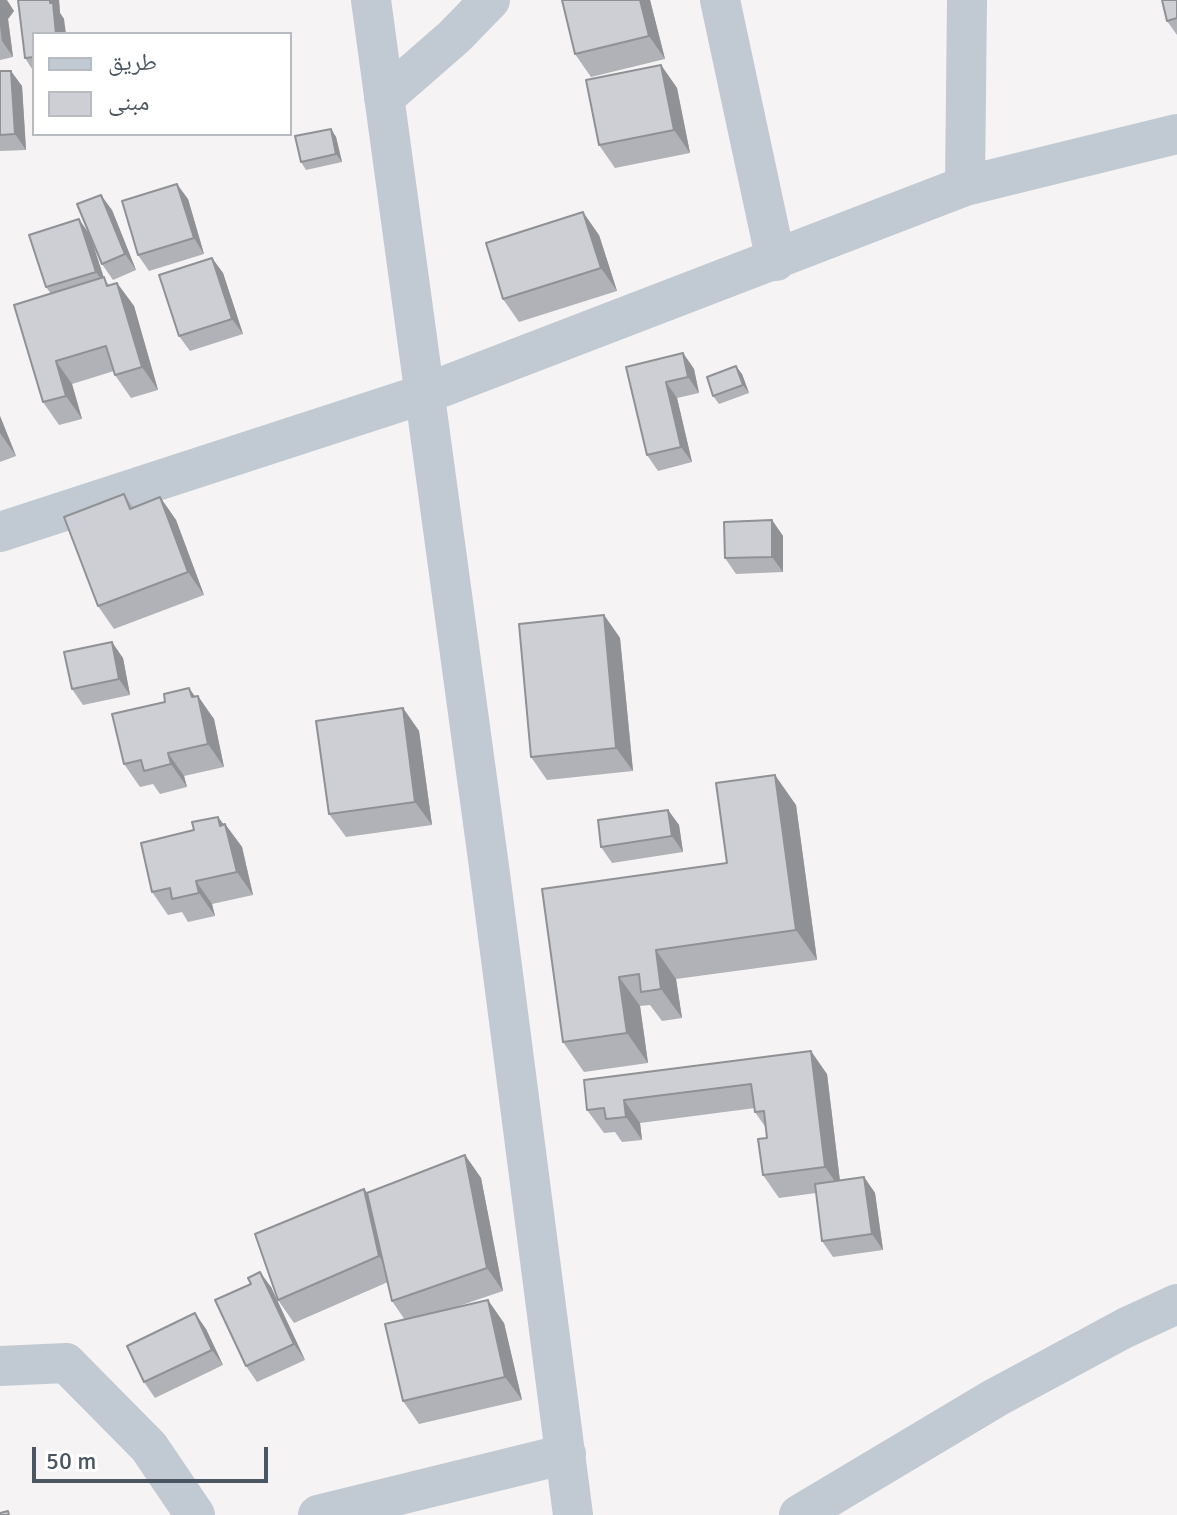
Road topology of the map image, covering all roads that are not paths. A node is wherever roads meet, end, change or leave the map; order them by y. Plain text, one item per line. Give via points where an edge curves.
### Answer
1 (371, 0) edge
2 (490, 0) edge
3 (720, 0) edge
4 (967, 0) edge
5 (384, 98) junction
6 (1177, 134) edge
7 (965, 186) junction
8 (776, 261) junction
9 (424, 394) junction
10 (0, 532) edge
11 (1177, 1304) edge
12 (0, 1366) edge
13 (566, 1454) junction
14 (195, 1515) edge
15 (318, 1515) edge
16 (573, 1515) edge
17 (799, 1515) edge

1 - 5 street
2 - 5 street
3 - 8 street
4 - 7 street
5 - 9 street
6 - 7 street
7 - 8 street
8 - 9 street
9 - 10 street
9 - 13 street
11 - 17 street via 995,1398
12 - 14 street via 66,1363 149,1447
13 - 15 street
13 - 16 street

